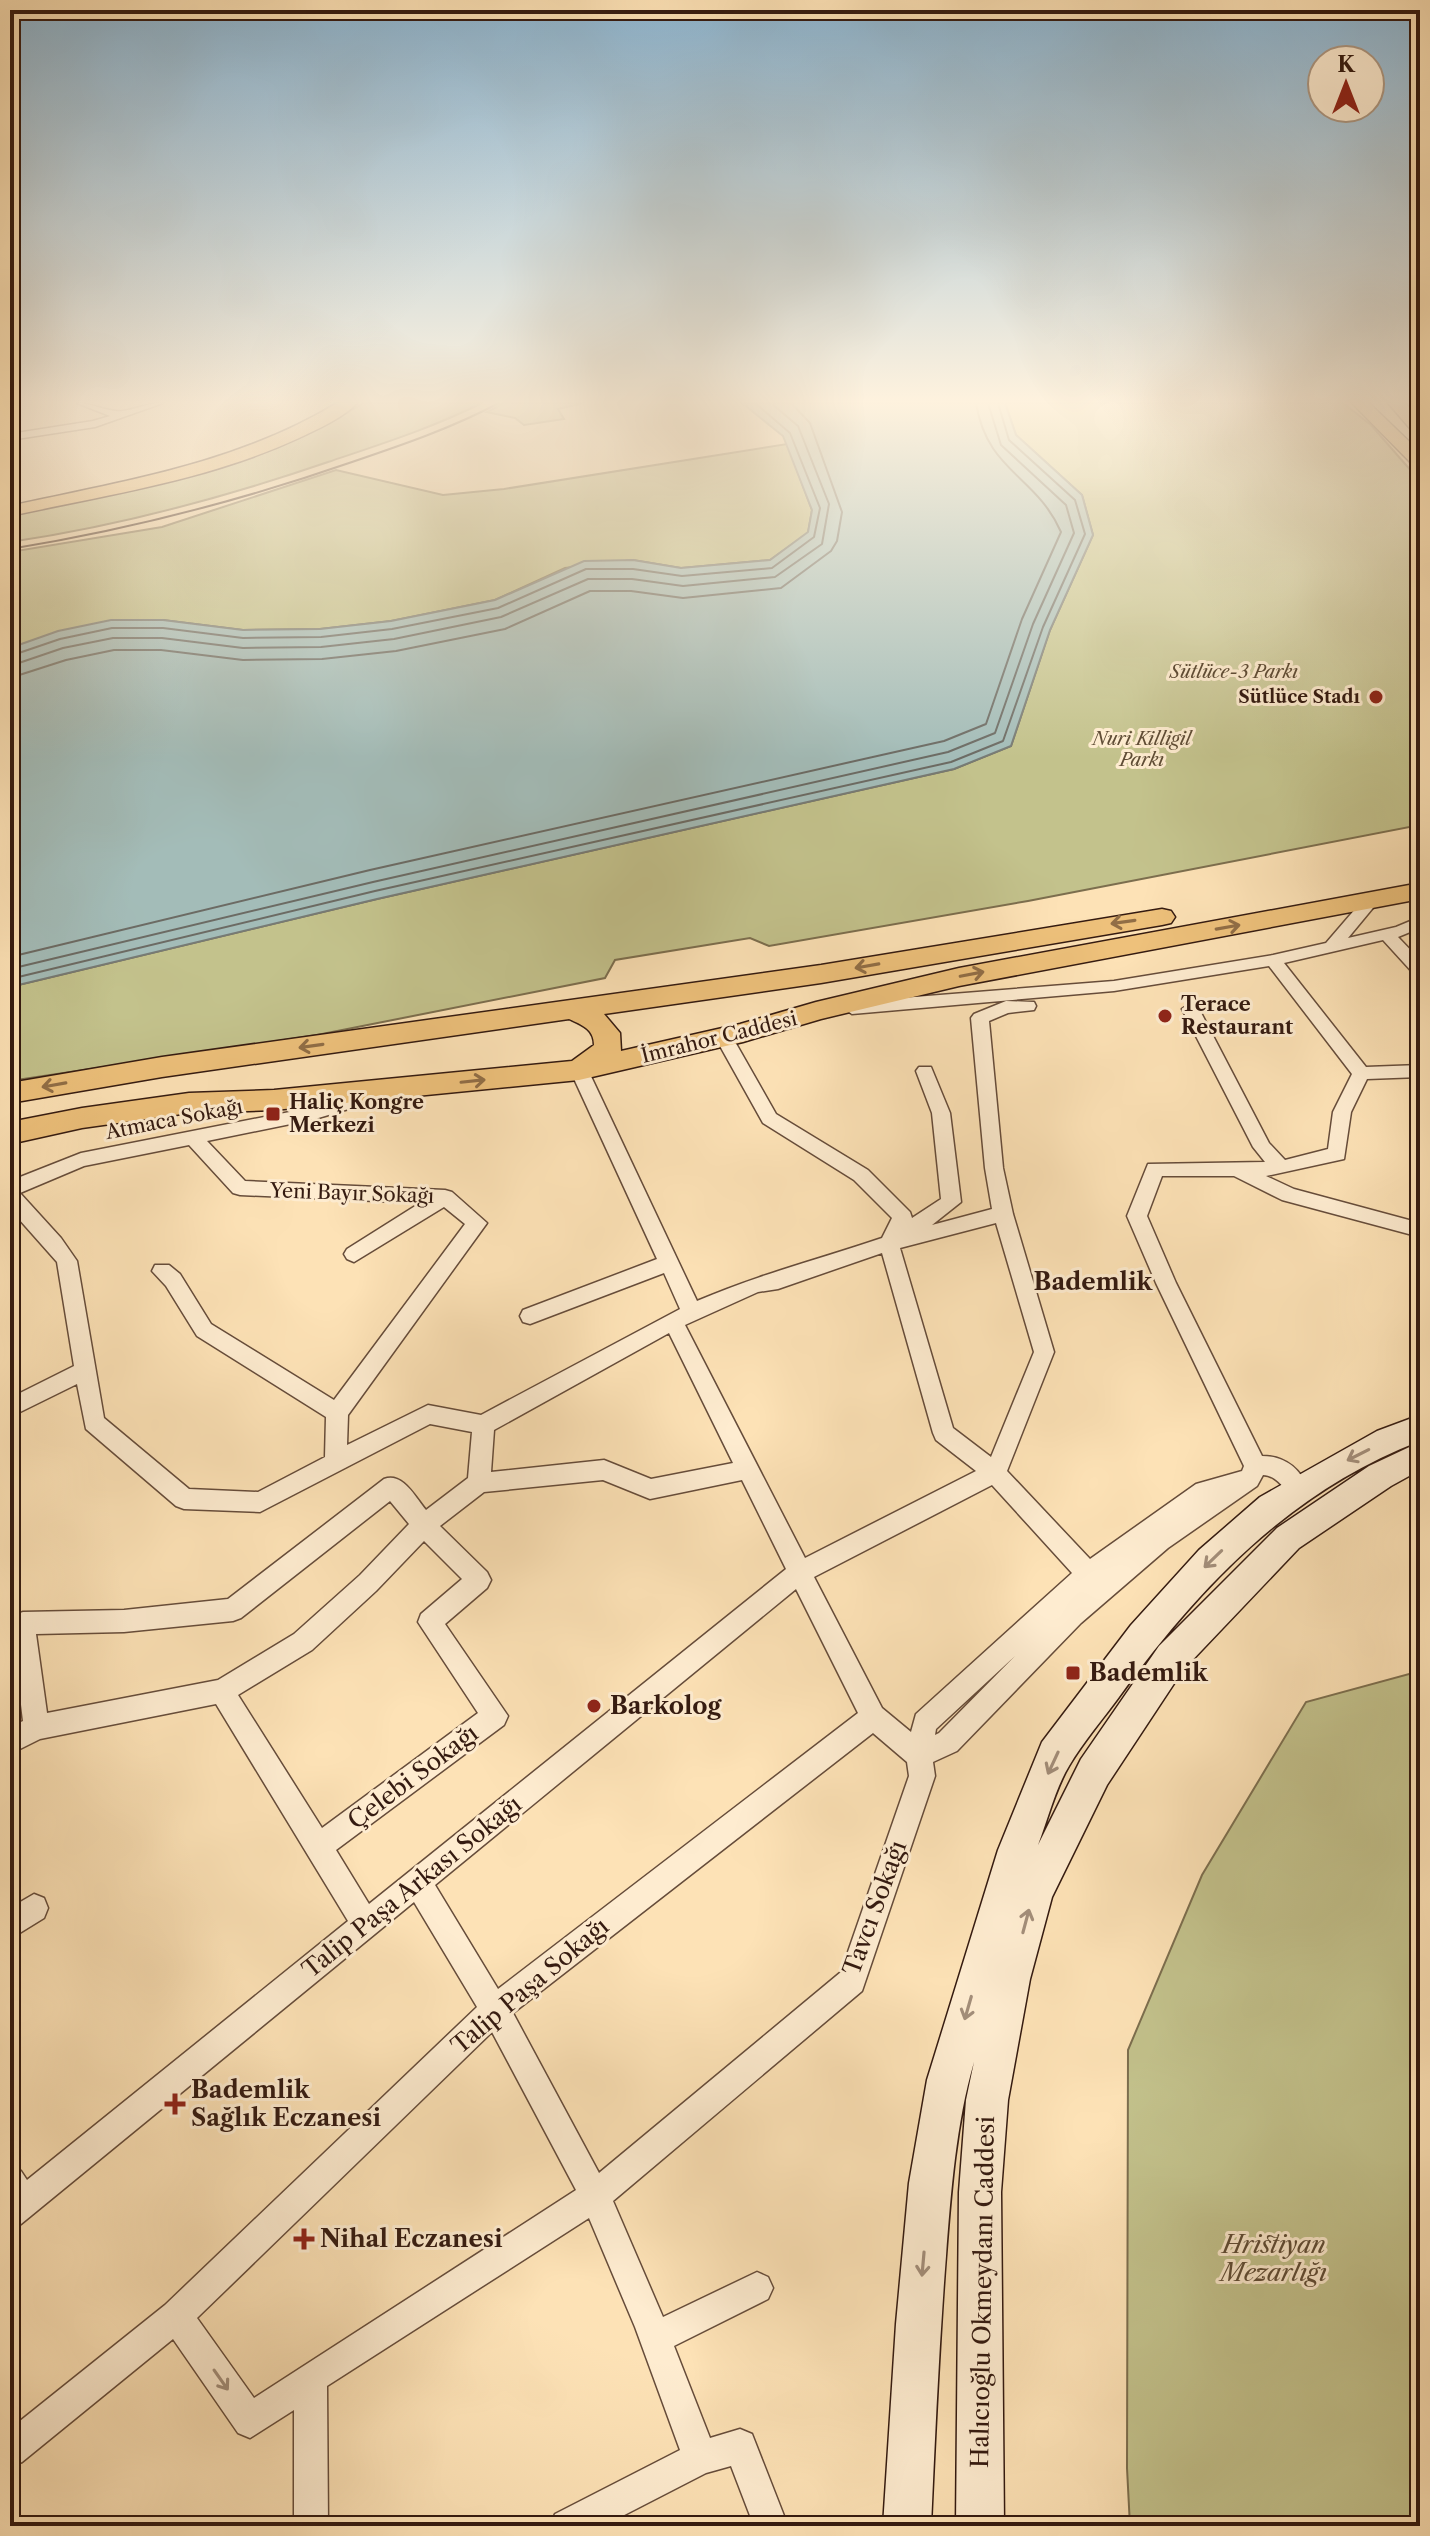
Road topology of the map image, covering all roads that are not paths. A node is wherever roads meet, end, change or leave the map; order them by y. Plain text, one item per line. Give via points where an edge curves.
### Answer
1 (1420, 868) edge
2 (1420, 891) edge
3 (1369, 903) junction
4 (1420, 922) edge
5 (1386, 934) junction
6 (1332, 946) junction
7 (1273, 960) junction
8 (1420, 970) edge
9 (1062, 989) junction
10 (570, 1008) junction
11 (1191, 1009) dead end
12 (816, 1011) junction
13 (389, 1035) junction
14 (724, 1037) junction
15 (579, 1070) junction
16 (925, 1071) dead end
17 (1420, 1071) edge
18 (1361, 1073) junction
19 (395, 1089) junction
20 (10, 1093) edge
21 (10, 1133) edge
22 (193, 1138) junction
23 (1280, 1167) junction
24 (1238, 1171) junction
25 (10, 1191) edge
26 (445, 1197) junction
27 (1003, 1214) junction
28 (1420, 1230) edge
29 (889, 1243) junction
30 (354, 1254) dead end
31 (669, 1263) junction
32 (162, 1271) dead end
33 (530, 1316) dead end
34 (683, 1316) junction
35 (84, 1371) junction
36 (10, 1408) edge
37 (337, 1413) junction
38 (483, 1425) junction
39 (1420, 1428) edge
40 (1420, 1455) edge
41 (336, 1464) junction
42 (749, 1469) junction
43 (995, 1473) junction
44 (479, 1483) junction
45 (1278, 1492) junction
46 (424, 1525) junction
47 (800, 1572) junction
48 (1088, 1574) junction
49 (16, 1623) edge
50 (222, 1691) junction
51 (873, 1717) junction
52 (36, 1727) junction
53 (10, 1741) edge
54 (919, 1755) junction
55 (317, 1848) junction
56 (417, 1882) junction
57 (34, 1908) dead end
58 (366, 1924) junction
59 (10, 1925) edge
60 (495, 2009) junction
61 (595, 2196) junction
62 (14, 2199) edge
63 (757, 2288) dead end
64 (176, 2316) junction
65 (657, 2337) junction
66 (311, 2378) junction
67 (10, 2450) edge
68 (700, 2458) junction
69 (311, 2526) edge
70 (567, 2526) edge
71 (771, 2526) edge
72 (907, 2526) edge
73 (980, 2526) edge

1 -> 10 main road, İmrahor Caddesi via 1219,909 821,974
2 - 3 main road, İmrahor Caddesi
3 - 6 street
12 -> 3 main road, İmrahor Caddesi via 1005,968
4 - 5 street
5 - 6 street
5 - 8 street
6 - 7 street
7 - 9 street via 1114,986
7 - 18 street
9 - 12 street
9 - 27 street via 1075,1002 1006,1007 980,1018
10 - 13 main road, İmrahor Caddesi
10 - 15 main road via 605,1027 610,1037 608,1049
11 - 23 street via 1262,1147
12 - 14 main road, İmrahor Caddesi
13 - 19 main road via 360,1068 366,1079
13 -> 20 main road, İmrahor Caddesi
14 - 15 main road, İmrahor Caddesi
14 - 29 street via 769,1118 861,1175 903,1217
19 -> 15 main road, İmrahor Caddesi
15 - 31 street
16 - 29 street via 941,1113 951,1202
17 - 18 street
18 - 23 street via 1342,1112 1337,1154
19 - 21 main road, İmrahor Caddesi via 189,1103
19 - 22 street, Atmaca Sokağı via 315,1113
22 - 25 street, Atmaca Sokağı via 81,1160
22 - 26 street, Yeni Bayır Sokağı via 240,1188
23 - 24 street
24 - 28 street via 1289,1195
24 - 45 street via 1155,1169 1137,1216 1166,1283
25 - 35 street via 16,1205 67,1261
26 - 30 street
26 - 37 street, Yeni Bayır Sokağı via 477,1223
27 - 29 street
27 - 43 street via 1044,1352
29 - 34 street via 755,1285
29 - 43 street via 944,1433
31 - 33 street
31 - 34 street
32 - 37 street via 204,1330
34 - 38 street
34 - 42 street
35 - 36 street
35 - 41 street via 94,1422 184,1499 260,1502
37 - 41 street
38 - 41 street via 428,1414
38 - 44 street
39 -> 45 main road, Halıcıoğlu Okmeydanı Caddesi
40 - 45 main road, Halıcıoğlu Okmeydanı Caddesi
42 - 44 street via 650,1489 604,1470
42 - 47 street
43 - 47 street, Talip Paşa Arkası Sokağı
43 - 48 street
44 - 46 street
45 - 48 street, Tavcı Sokağı via 1204,1491
45 - 54 street via 1160,1541 1073,1615 948,1742
45 -> 72 main road, Halıcıoğlu Okmeydanı Caddesi via 1143,1636 1055,1755 1017,1850 948,2080 930,2183
73 -> 45 main road, Halıcıoğlu Okmeydanı Caddesi via 980,2192 987,2100 1010,1979 1034,1892 1094,1772 1171,1658 1278,1547
46 - 49 street via 392,1486 233,1610 124,1621
46 - 50 street via 303,1642
46 - 55 street, Çelebi Sokağı via 479,1580 430,1622 495,1716
47 - 51 street
47 - 56 street, Talip Paşa Arkası Sokağı
48 - 54 street, Tavcı Sokağı via 925,1723
49 - 52 street
50 - 52 street
50 - 55 street
51 - 54 street
51 - 60 street, Talip Paşa Sokağı
52 - 53 street
54 - 61 street, Tavcı Sokağı via 922,1776 852,1981
55 - 58 street
56 - 58 street, Talip Paşa Arkası Sokağı
56 - 60 street
57 - 59 street
58 - 62 street, Talip Paşa Arkası Sokağı
60 - 61 street
60 - 64 street, Talip Paşa Sokağı
61 - 65 street
61 - 66 street, Tavcı Sokağı
63 - 65 street
64 -> 66 street, Tavcı Sokağı via 250,2421
64 - 67 street, Talip Paşa Sokağı
65 - 68 street
66 - 69 street
68 - 70 street
68 - 71 street via 740,2446

